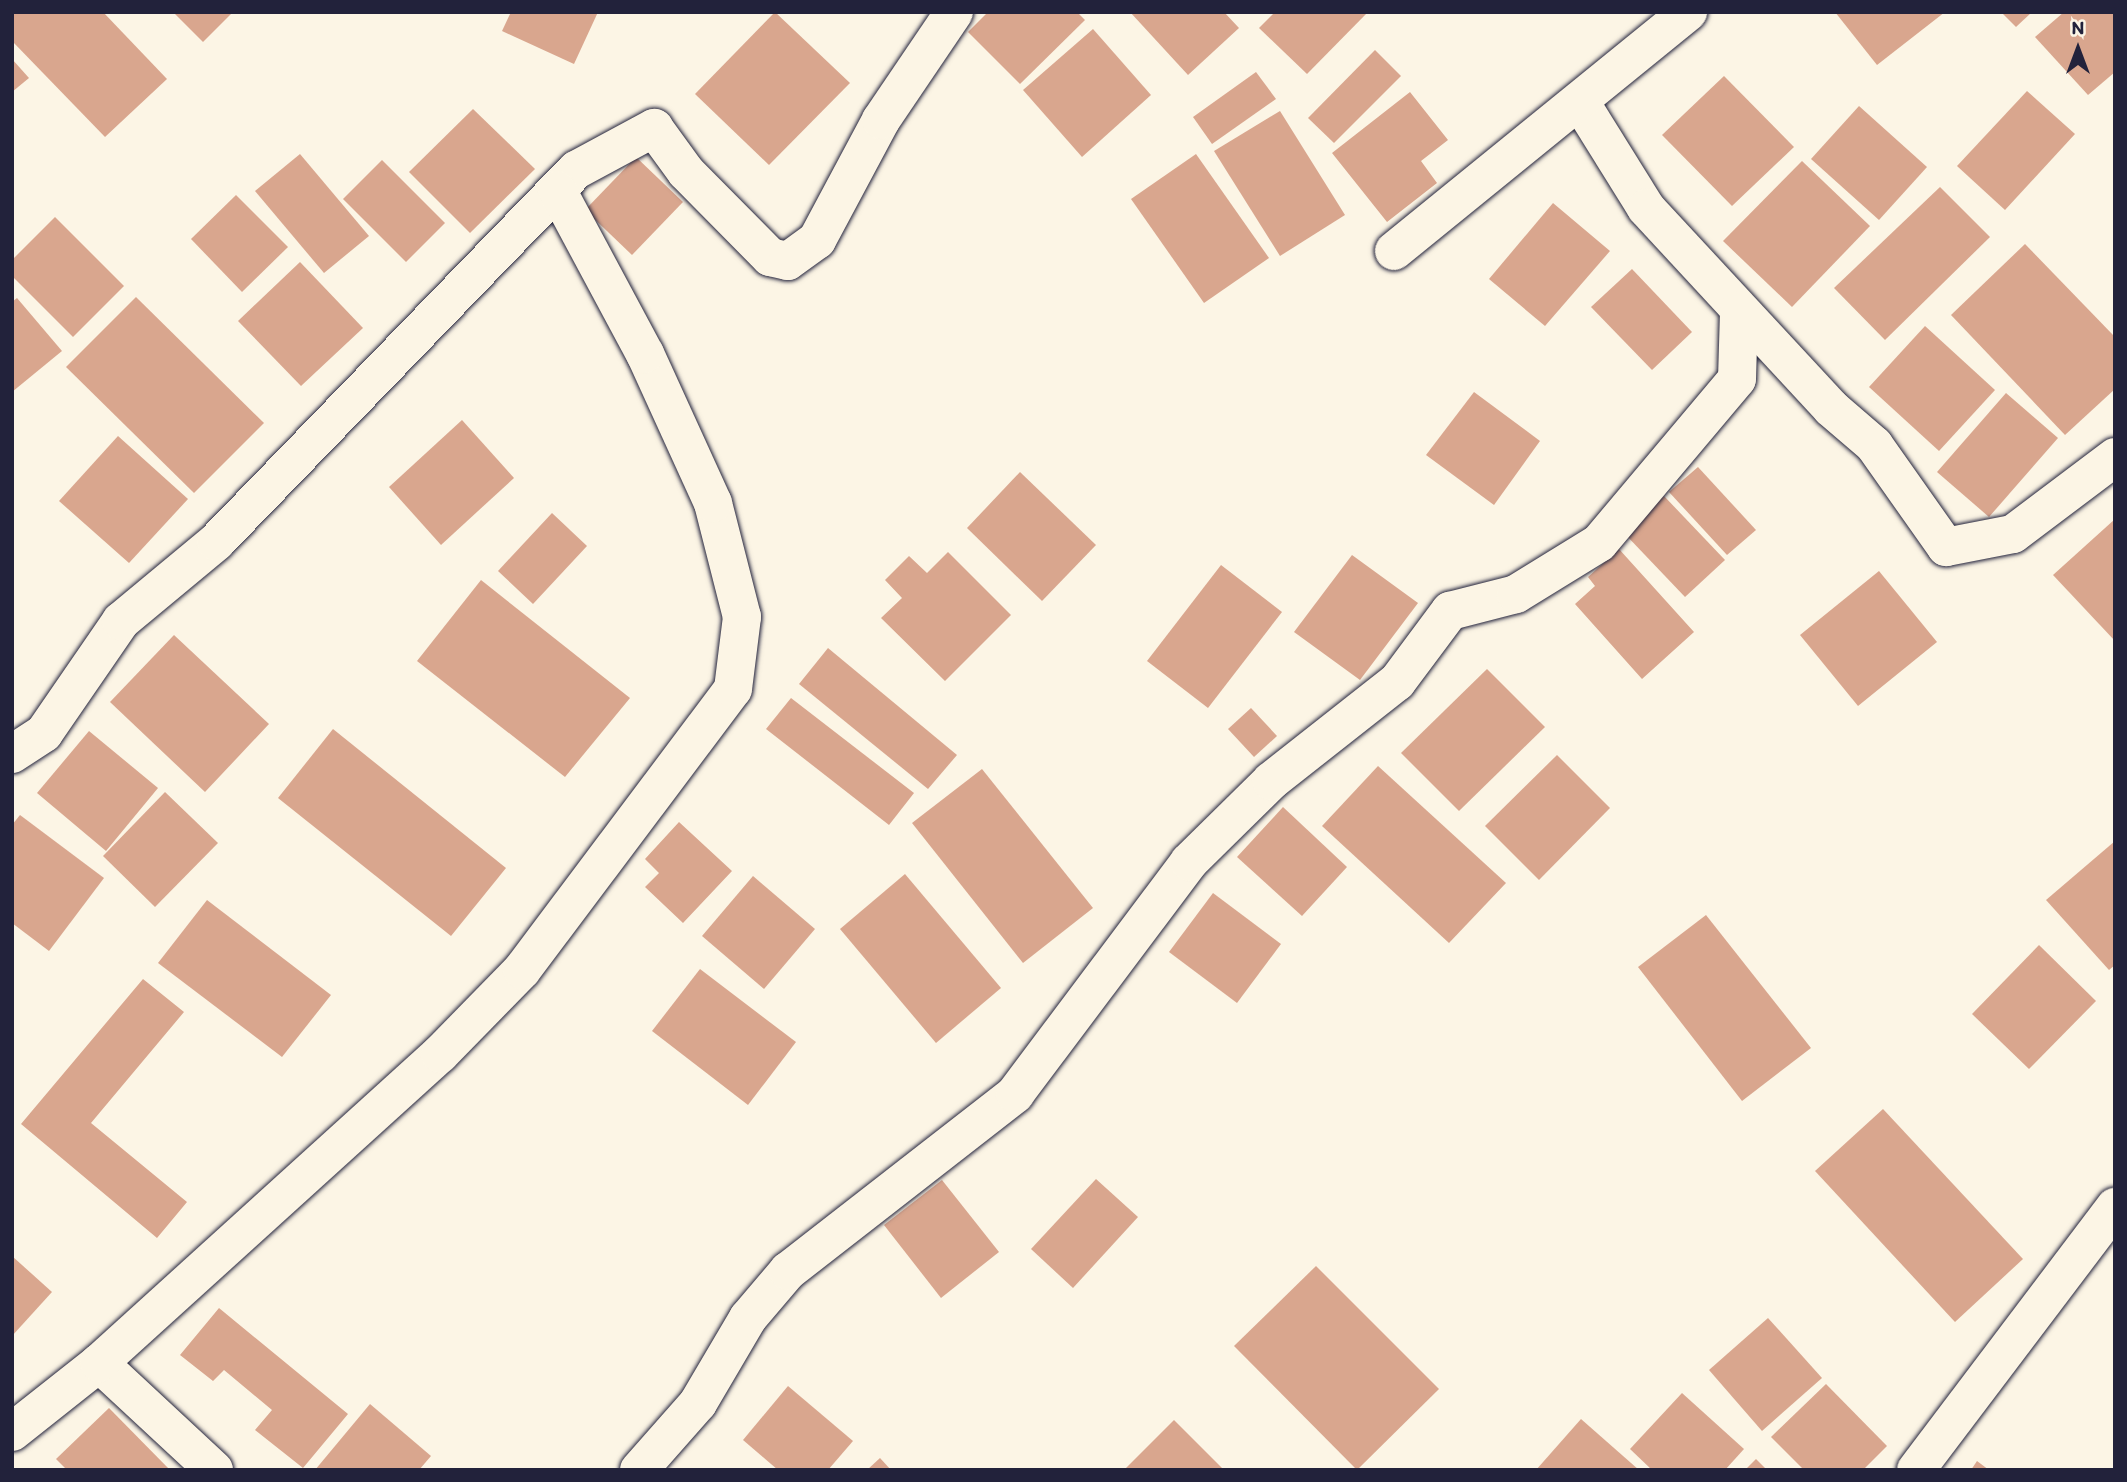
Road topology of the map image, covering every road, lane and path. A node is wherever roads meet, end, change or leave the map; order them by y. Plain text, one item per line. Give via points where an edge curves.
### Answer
1 (954, 12) edge
2 (1688, 12) edge
3 (1582, 105) junction
4 (557, 190) junction
5 (1394, 251) dead end
6 (1739, 310) junction
7 (2115, 457) edge
8 (12, 754) edge
9 (2115, 1207) edge
10 (99, 1363) junction
11 (12, 1432) edge
12 (214, 1470) edge
13 (639, 1470) edge
14 (1916, 1470) edge

1 - 4 street via 881,120 817,240 788,261 770,257 686,172 654,128 576,170
2 - 3 street
3 - 5 street
3 - 6 street via 1646,208
4 - 8 street via 216,542 121,621 44,733
4 - 10 street via 645,354 713,503 742,617 733,689 522,970 440,1054
6 - 7 street via 1874,445 1946,547 2013,534
6 - 13 street via 1737,379 1599,543 1516,594 1450,611 1397,682 1271,780 1189,862 1015,1094 788,1271 748,1318 698,1403
9 - 14 street
10 - 11 street
10 - 12 street

